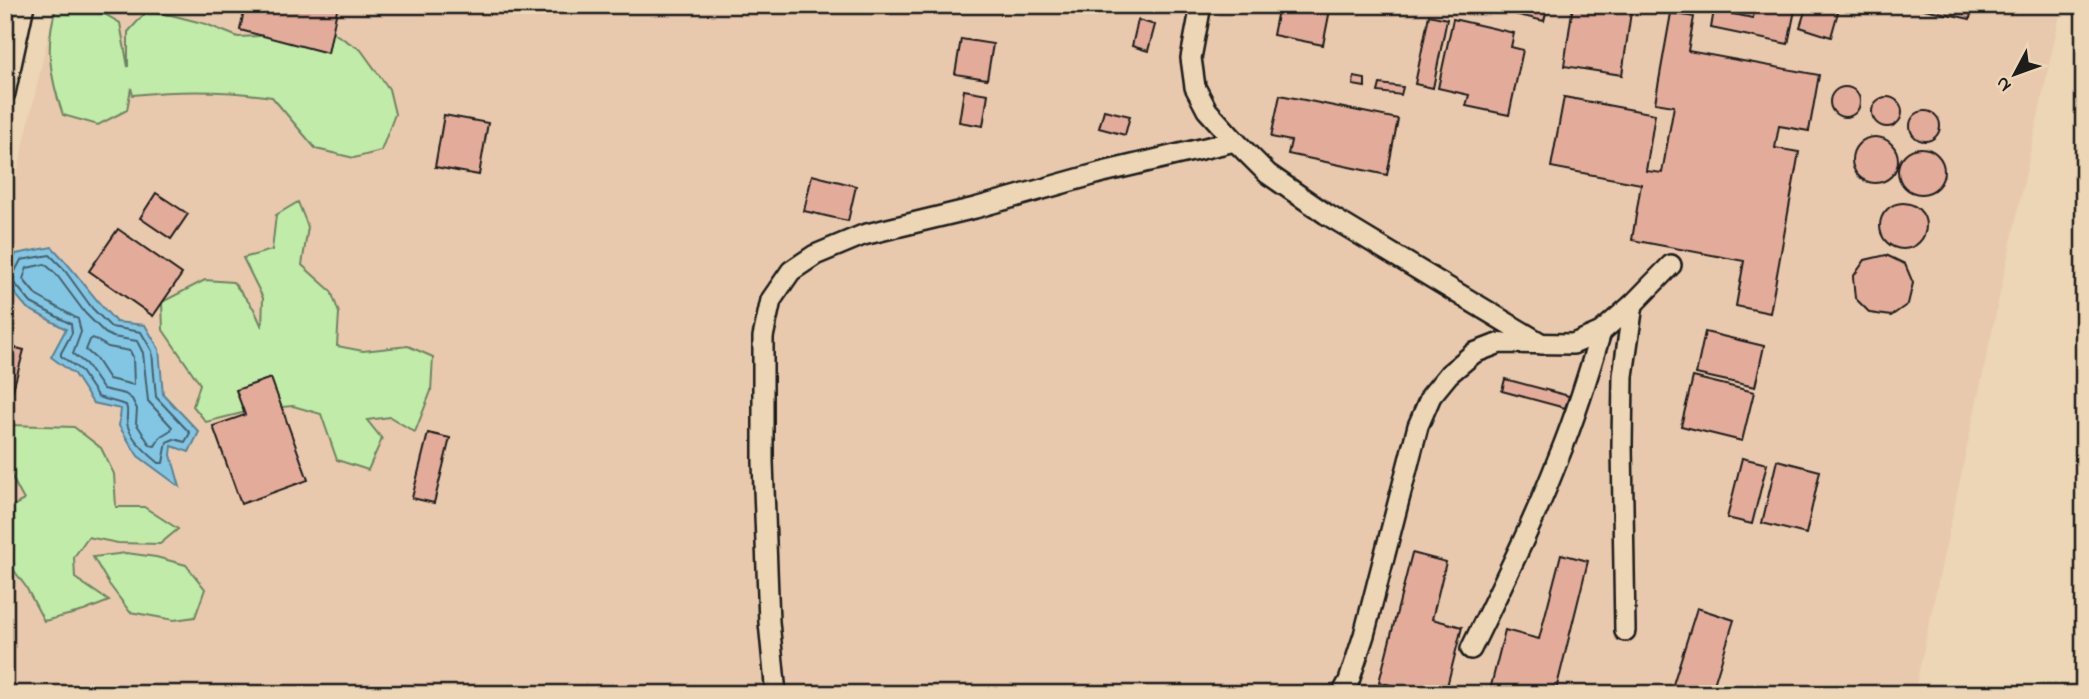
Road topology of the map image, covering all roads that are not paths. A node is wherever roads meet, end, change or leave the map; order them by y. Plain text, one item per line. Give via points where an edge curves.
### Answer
1 (24, 5) edge
2 (1201, 5) edge
3 (5, 93) edge
4 (1235, 141) junction
5 (1671, 265) dead end
6 (1633, 304) junction
7 (1601, 332) junction
8 (1543, 345) junction
9 (1625, 631) dead end
10 (1471, 649) dead end
11 (776, 694) edge
12 (1342, 694) edge

1 - 3 lane
2 - 4 lane via 1191,58 1195,87 1207,110
4 - 8 lane via 1268,174 1326,214
4 - 11 lane via 863,234 790,271 771,300 762,337 769,622
5 - 6 lane
6 - 7 lane
6 - 9 lane via 1623,376
7 - 8 lane via 1573,344
7 - 10 lane via 1559,459
8 - 12 lane via 1500,343 1474,353 1431,396 1418,426 1364,635

